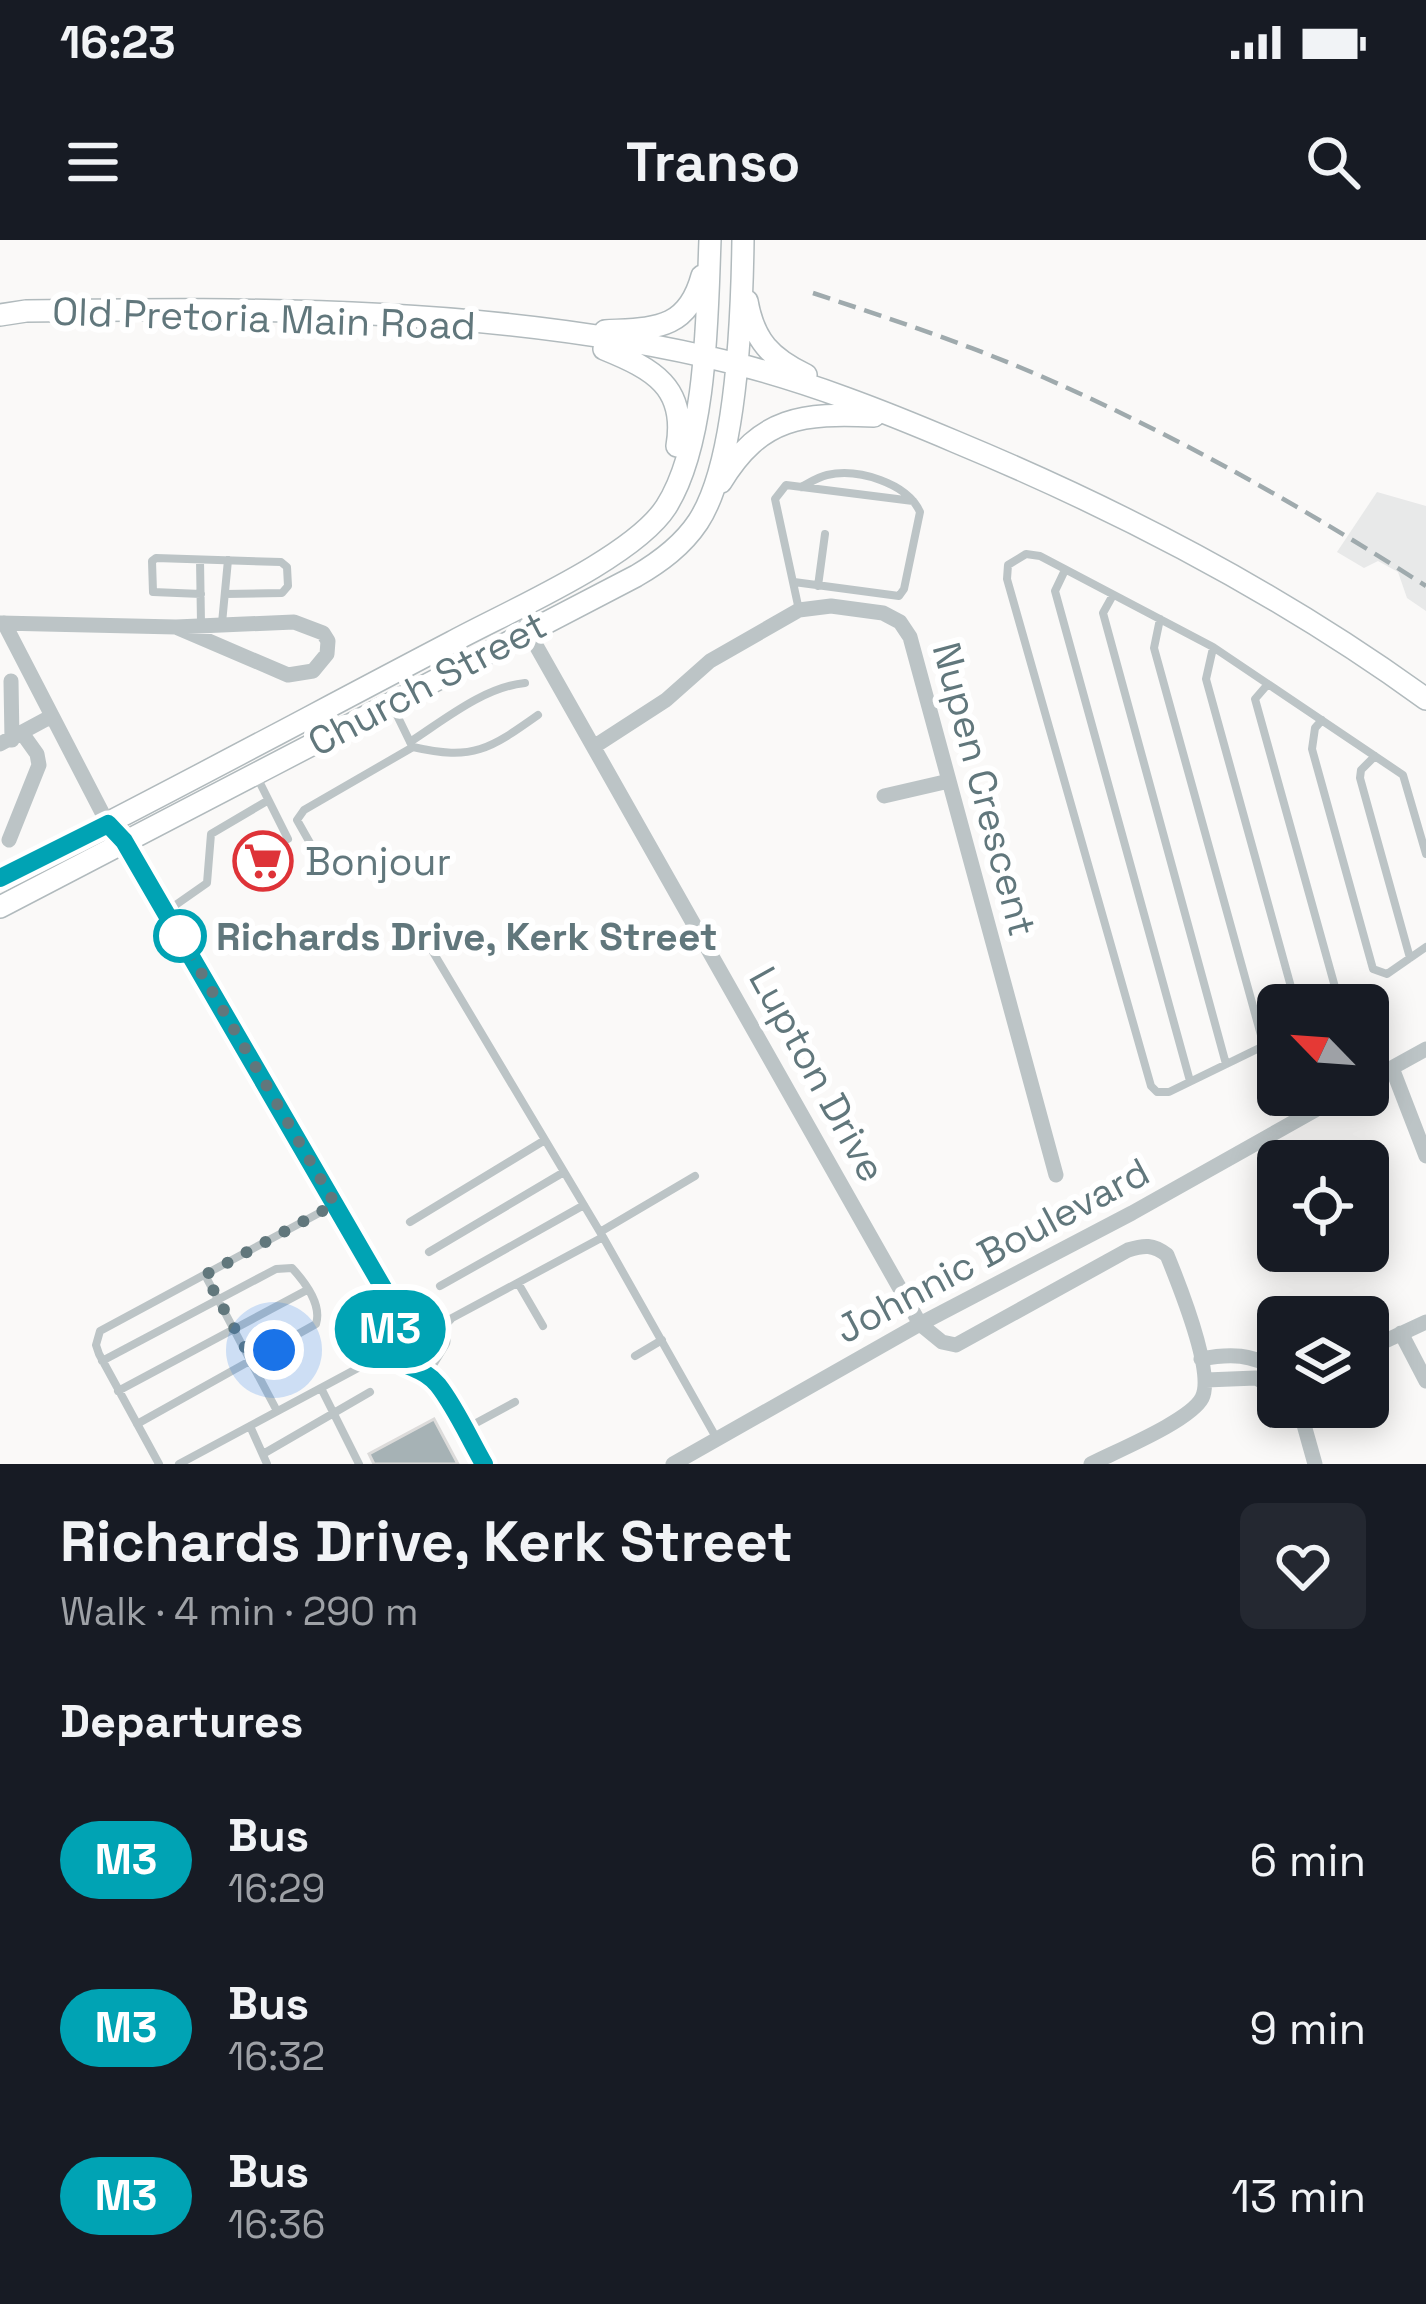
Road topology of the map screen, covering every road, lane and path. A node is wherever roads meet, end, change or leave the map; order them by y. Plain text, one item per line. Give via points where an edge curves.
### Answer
1 (709, 240) edge
2 (743, 240) edge
3 (742, 277) junction
4 (0, 312) edge
5 (560, 333) junction
6 (703, 357) junction
7 (736, 364) junction
8 (892, 414) junction
9 (801, 487) junction
10 (915, 502) junction
11 (707, 506) junction
12 (650, 526) junction
13 (825, 534) dead end
14 (200, 560) junction
15 (228, 560) junction
16 (1065, 569) junction
17 (794, 582) junction
18 (818, 586) junction
19 (201, 594) junction
20 (225, 594) junction
21 (1113, 595) junction
22 (514, 608) junction
23 (799, 610) junction
24 (1160, 620) junction
25 (2, 622) edge
26 (222, 622) junction
27 (201, 623) junction
28 (176, 627) junction
29 (527, 629) junction
30 (1213, 647) junction
31 (11, 680) dead end
32 (526, 683) dead end
33 (1268, 684) junction
34 (1426, 699) edge
35 (390, 702) junction
36 (52, 716) junction
37 (538, 716) dead end
38 (1322, 720) junction
39 (11, 739) edge
40 (412, 745) junction
41 (596, 746) junction
42 (1376, 756) junction
43 (255, 772) junction
44 (949, 781) junction
45 (884, 796) dead end
46 (267, 801) junction
47 (116, 833) junction
48 (288, 839) dead end
49 (8, 840) dead end
50 (314, 850) dead end
51 (1426, 854) edge
52 (0, 878) edge
53 (0, 908) edge
54 (165, 911) junction
55 (427, 942) dead end
56 (1426, 946) edge
57 (1411, 958) junction
58 (1289, 984) edge
59 (1334, 984) edge
60 (1257, 1021) edge
61 (1257, 1049) edge
62 (1426, 1049) edge
63 (1226, 1064) junction
64 (1392, 1068) junction
65 (1389, 1070) edge
66 (1190, 1082) junction
67 (1305, 1116) edge
68 (545, 1140) junction
69 (1426, 1156) edge
70 (564, 1172) junction
71 (1056, 1175) dead end
72 (695, 1176) dead end
73 (335, 1204) junction
74 (584, 1205) junction
75 (410, 1222) dead end
76 (601, 1234) junction
77 (429, 1252) dead end
78 (205, 1275) junction
79 (518, 1283) junction
80 (440, 1286) dead end
81 (308, 1290) junction
82 (389, 1298) junction
83 (217, 1300) junction
84 (433, 1321) junction
85 (1426, 1322) edge
86 (920, 1324) junction
87 (543, 1326) dead end
88 (235, 1331) junction
89 (1402, 1333) junction
90 (1389, 1339) edge
91 (662, 1340) junction
92 (387, 1348) junction
93 (635, 1356) dead end
94 (1201, 1359) junction
95 (1257, 1359) edge
96 (102, 1361) junction
97 (253, 1362) junction
98 (426, 1362) junction
99 (1257, 1379) edge
100 (1426, 1381) edge
101 (321, 1388) junction
102 (1205, 1388) junction
103 (118, 1391) junction
104 (370, 1392) dead end
105 (515, 1402) dead end
106 (278, 1412) junction
107 (333, 1412) junction
108 (137, 1424) junction
109 (250, 1426) junction
110 (1305, 1428) edge
111 (463, 1429) junction
112 (718, 1441) junction
113 (265, 1459) edge
114 (159, 1464) edge
115 (179, 1464) edge
116 (359, 1464) edge
117 (484, 1464) edge
118 (673, 1464) edge
119 (1091, 1464) edge
120 (1315, 1464) edge

1 - 5 main road via 698,290 679,318 650,328
1 - 6 main road, Church Street
2 - 3 main road
3 - 7 main road, Church Street
3 - 8 main road via 766,350
4 - 5 main road, Old Pretoria Main Road via 306,311
5 - 6 main road, Old Pretoria Main Road
5 - 12 main road via 637,364 675,398 677,445
6 - 7 main road, Old Pretoria Main Road
6 - 12 main road, Church Street via 682,472
7 - 8 main road, Old Pretoria Main Road
7 - 11 main road, Church Street
8 - 11 main road via 782,423 740,456
8 - 34 main road, Old Pretoria Main Road via 1203,557
9 - 10 lane
9 - 10 lane via 838,474 891,484
9 - 17 lane via 786,485 775,499
10 - 18 lane via 920,512 902,593
11 - 29 main road, Church Street via 653,566
12 - 22 main road, Church Street
13 - 18 lane
14 - 15 lane
14 - 19 lane
14 - 19 lane via 156,558 150,566 153,592
15 - 20 lane
15 - 20 lane via 285,563 287,586 282,593
16 - 21 lane
16 - 66 lane via 1055,591
16 - 66 lane via 1026,554 1008,565 1007,579 1151,1086 1168,1092
17 - 18 lane
17 - 23 lane
19 - 27 lane
20 - 26 lane
21 - 24 lane
21 - 63 lane via 1103,613
22 - 29 street, Lupton Drive
22 - 47 main road, Church Street
23 - 41 street, Nupen Crescent via 710,661
23 - 44 street, Nupen Crescent via 849,608 903,624
24 - 30 lane
24 - 60 lane via 1154,648
25 - 28 street
25 - 36 street
26 - 27 street
26 - 28 street via 310,625 328,641 327,654 313,671 288,675
27 - 28 street
29 - 35 main road, Church Street
29 - 41 street, Lupton Drive
30 - 33 lane
30 - 58 lane via 1206,679
31 - 39 street
32 - 40 lane via 452,713
33 - 38 lane
33 - 59 lane via 1256,699
35 - 40 lane
35 - 43 main road, Church Street
36 - 39 street
36 - 47 street
37 - 40 lane via 479,752
38 - 42 lane
38 - 57 lane via 1312,749 1373,969 1387,974
39 - 49 street via 37,754 39,765
40 - 50 lane via 299,813
41 - 86 street, Lupton Drive
42 - 51 lane via 1408,783
42 - 57 lane via 1360,778
43 - 46 lane
43 - 47 main road, Church Street
44 - 45 street
44 - 71 street, Nupen Crescent
46 - 48 lane
46 - 54 lane via 211,834 207,884
47 - 52 main road, Church Street
47 - 53 main road, Church Street
47 - 54 street
54 - 73 street
55 - 68 lane
56 - 57 lane
61 - 63 lane
62 - 64 street
63 - 66 lane
64 - 65 street
64 - 69 street
67 - 86 street, Johnnic Boulevard
68 - 70 lane
68 - 75 lane
70 - 74 lane
70 - 77 lane
72 - 76 lane
73 - 78 lane
73 - 82 street
74 - 76 lane
74 - 80 lane
76 - 79 lane
76 - 91 lane
78 - 83 lane
78 - 96 lane via 107,1325 96,1346
79 - 84 lane
79 - 87 lane
81 - 83 lane via 284,1267
81 - 88 lane
81 - 97 lane via 316,1324
82 - 84 street
82 - 92 street
83 - 88 lane
83 - 96 lane
84 - 92 street via 400,1318
84 - 98 street via 440,1341
85 - 89 street
86 - 94 street via 956,1346 1128,1250 1156,1247 1167,1255
86 - 112 street, Johnnic Boulevard
88 - 97 lane
88 - 103 lane
89 - 90 street
89 - 100 street
91 - 93 lane
91 - 112 lane
92 - 98 street
92 - 101 lane
94 - 95 street via 1231,1353
94 - 102 street
96 - 103 lane
97 - 106 lane
97 - 108 lane
98 - 111 street
99 - 102 street
101 - 106 lane
101 - 107 lane
102 - 119 street via 1183,1415
103 - 108 lane
104 - 107 lane
105 - 111 lane
106 - 109 lane
107 - 113 lane
107 - 116 lane
108 - 114 lane
109 - 113 lane
109 - 115 lane
110 - 120 street
111 - 117 street
112 - 118 street, Johnnic Boulevard

